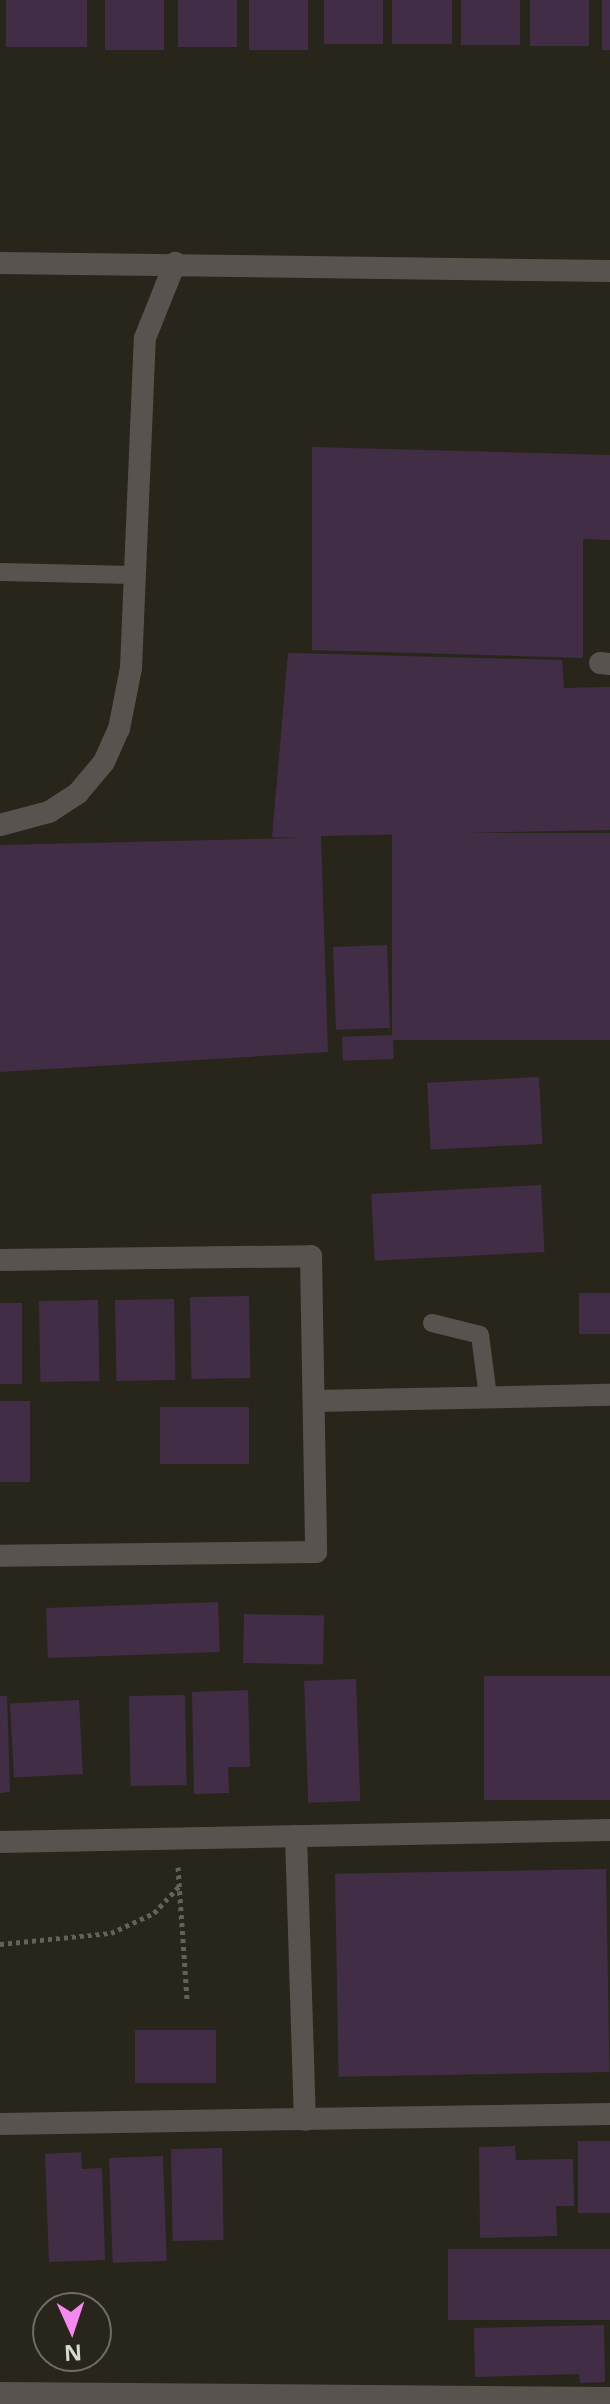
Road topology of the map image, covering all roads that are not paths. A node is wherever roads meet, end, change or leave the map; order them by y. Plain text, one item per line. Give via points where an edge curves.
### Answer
1 (0, 263) edge
2 (175, 263) junction
3 (610, 271) edge
4 (0, 572) edge
5 (132, 575) junction
6 (0, 825) edge
7 (0, 1260) edge
8 (432, 1323) dead end
9 (610, 1395) edge
10 (488, 1397) junction
11 (315, 1401) junction
12 (0, 1556) edge
13 (610, 1830) edge
14 (296, 1836) junction
15 (0, 1842) edge
16 (610, 2114) edge
17 (305, 2120) junction
18 (0, 2124) edge
19 (0, 2393) edge
20 (610, 2398) edge

1 - 2 street
2 - 3 street
2 - 5 street via 145,338
4 - 5 lane
5 - 6 street via 131,668 124,712 108,753 93,779 63,804
7 - 11 street via 311,1256
8 - 10 lane via 480,1335
9 - 10 street
10 - 11 street
11 - 12 street via 316,1552
13 - 14 street
14 - 15 street
14 - 17 street
16 - 17 street
17 - 18 street
19 - 20 street

